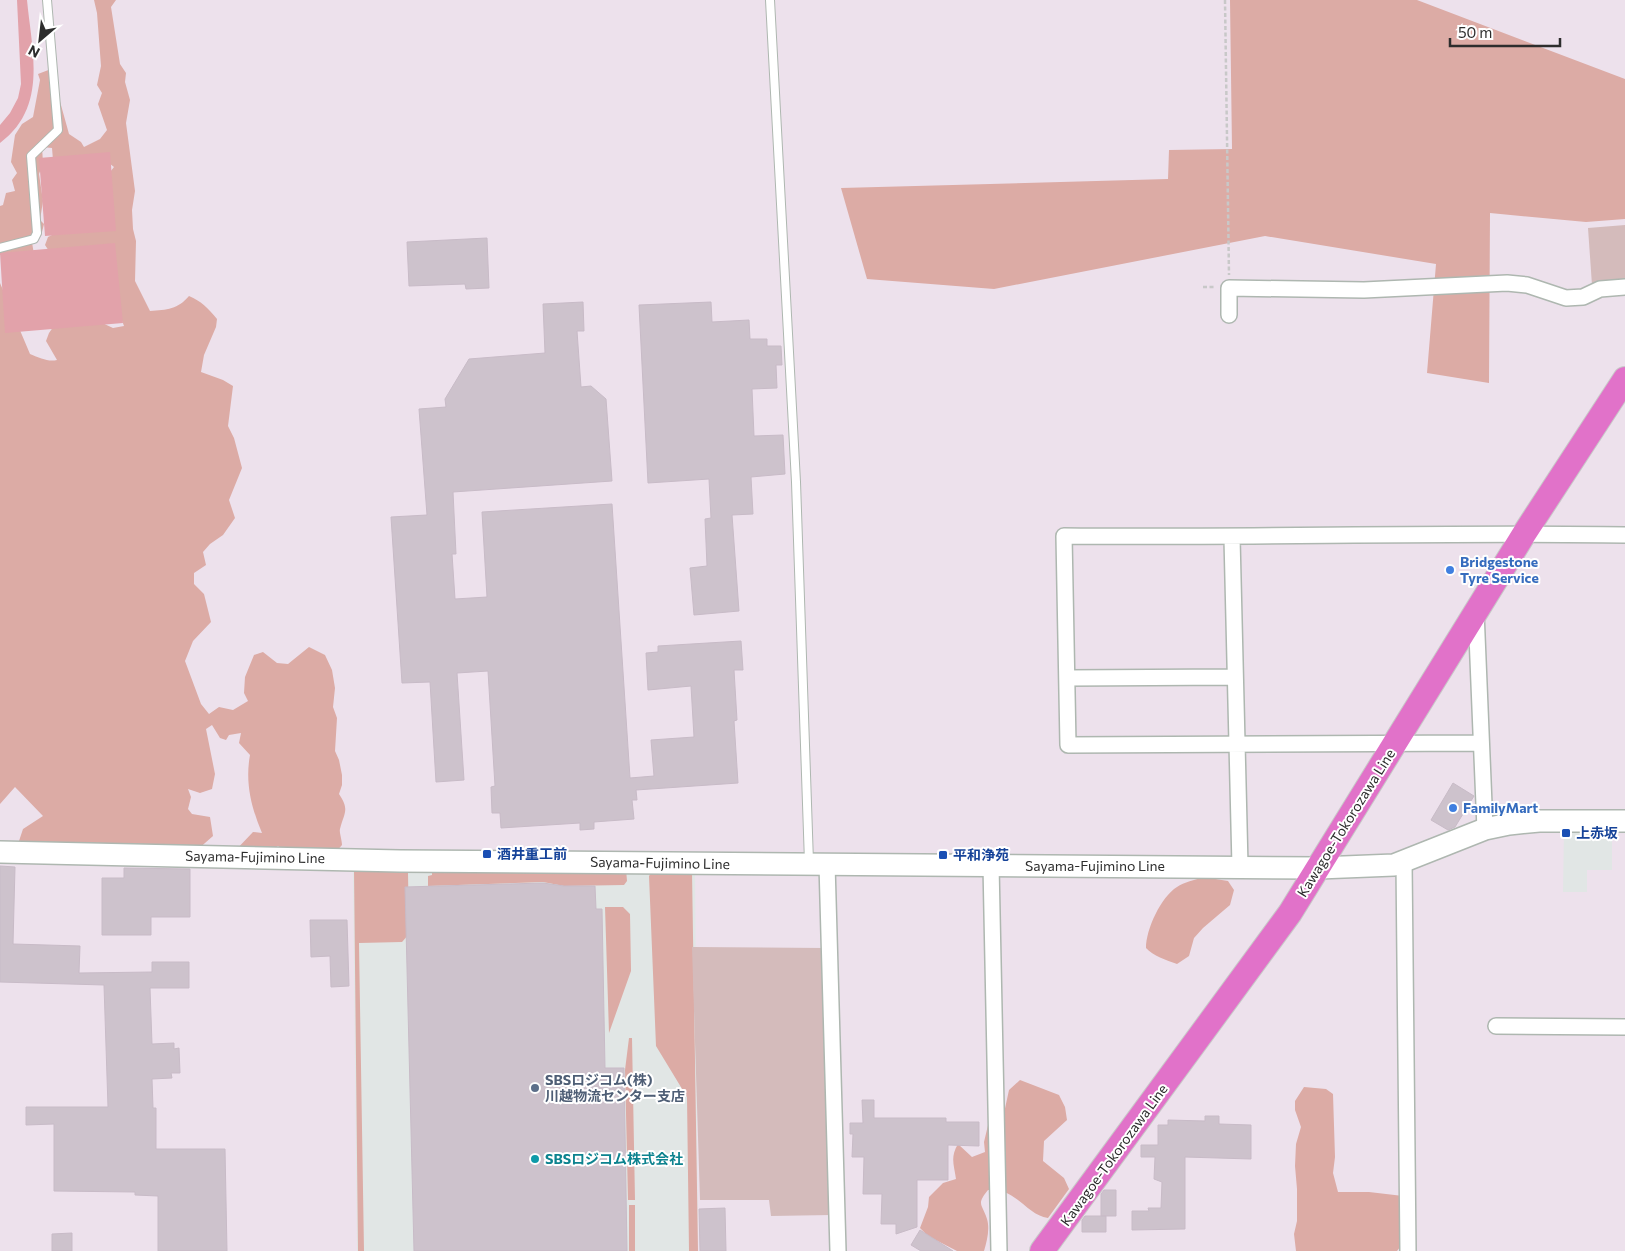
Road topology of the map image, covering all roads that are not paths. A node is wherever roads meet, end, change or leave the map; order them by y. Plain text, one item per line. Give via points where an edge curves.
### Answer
1 (48, 0) edge
2 (770, 0) edge
3 (0, 248) edge
4 (1625, 287) edge
5 (1229, 316) dead end
6 (1625, 379) edge
7 (1524, 534) junction
8 (1625, 535) edge
9 (1232, 538) junction
10 (1476, 610) junction
11 (1234, 677) junction
12 (1068, 678) junction
13 (1395, 743) junction
14 (1481, 743) junction
15 (1237, 744) junction
16 (1625, 821) edge
17 (1485, 829) junction
18 (0, 852) edge
19 (1404, 862) junction
20 (818, 864) junction
21 (991, 865) junction
22 (1240, 866) junction
23 (1320, 868) junction
24 (1496, 1026) dead end
25 (1625, 1027) edge
26 (838, 1251) edge
27 (999, 1251) edge
28 (1042, 1251) edge
29 (1408, 1251) edge

1 - 3 lane via 58,130 31,156 37,233 34,239
2 - 20 lane
4 - 5 street via 1600,289 1582,297 1566,298 1527,285 1507,283 1364,290 1229,288
6 - 7 main road, Kawagoe-Tokorozawa Line
7 - 8 street
7 - 9 street
7 - 10 main road, Kawagoe-Tokorozawa Line
9 - 11 street
9 - 12 street via 1064,536
10 - 13 main road, Kawagoe-Tokorozawa Line
10 - 14 street
11 - 12 street
11 - 15 street
12 - 15 street via 1068,745
13 - 14 street
13 - 15 street
13 - 23 main road, Kawagoe-Tokorozawa Line
14 - 17 street
15 - 22 street
16 - 17 main road, Sayama-Fujimino Line via 1539,821
17 - 19 main road, Sayama-Fujimino Line
18 - 20 main road, Sayama-Fujimino Line via 414,861
19 - 23 main road, Sayama-Fujimino Line
19 - 29 street
20 - 21 main road, Sayama-Fujimino Line
20 - 26 street
21 - 22 main road, Sayama-Fujimino Line
21 - 27 street
22 - 23 main road, Sayama-Fujimino Line
23 - 28 main road, Kawagoe-Tokorozawa Line via 1254,964
24 - 25 street

